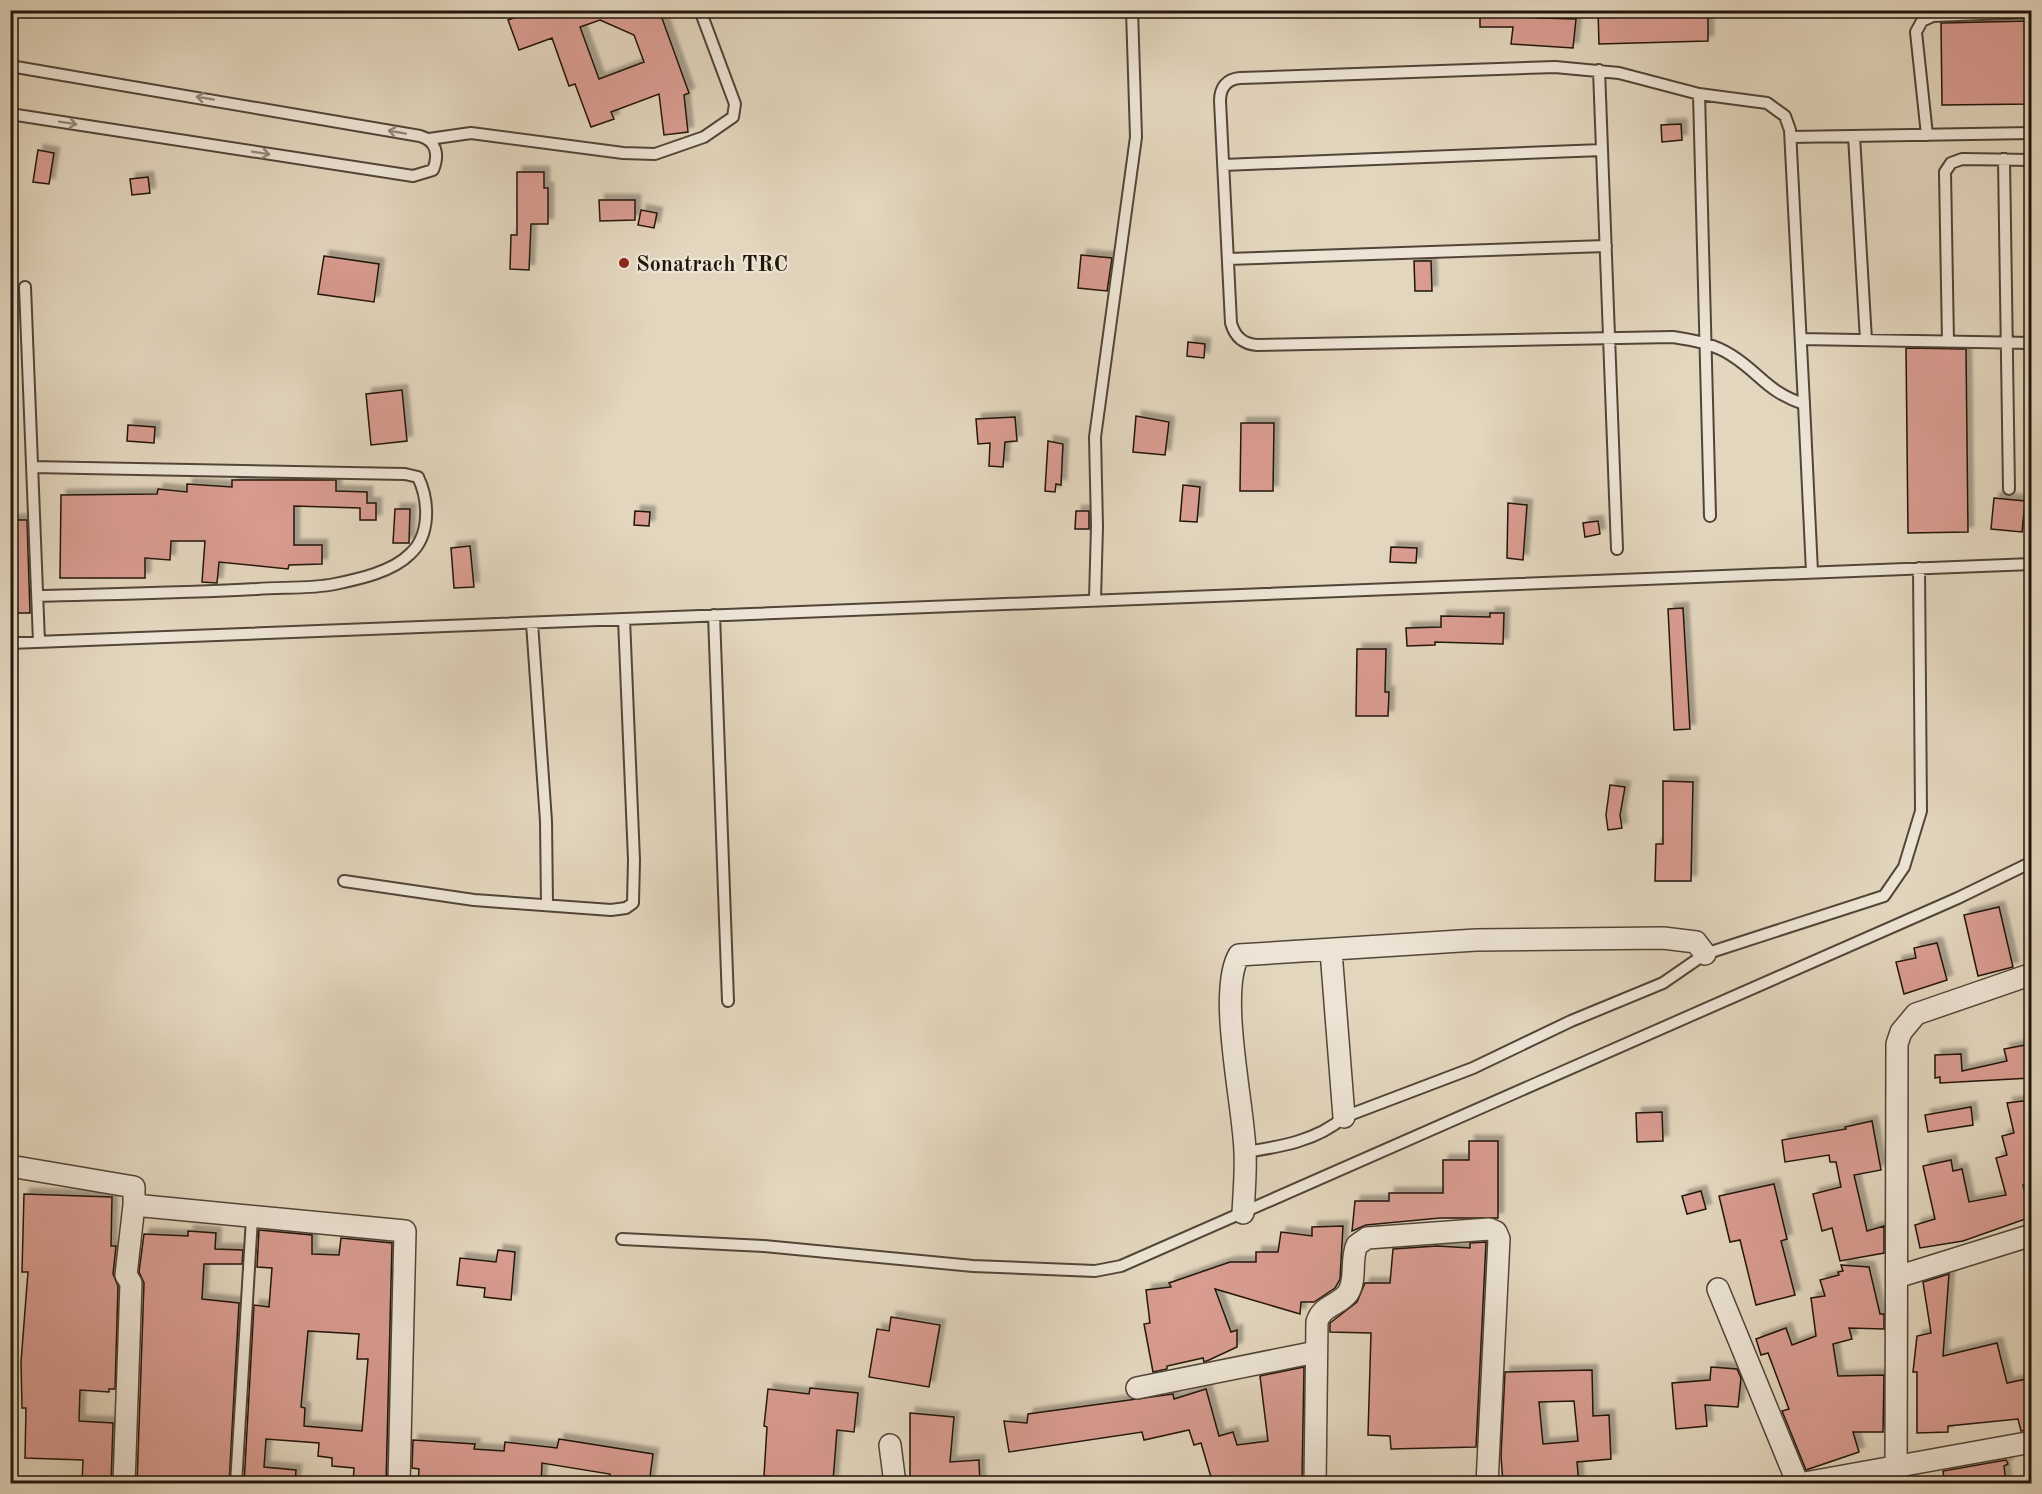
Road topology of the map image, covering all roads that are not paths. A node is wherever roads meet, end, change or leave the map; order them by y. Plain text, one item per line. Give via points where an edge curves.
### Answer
1 (700, 10) edge
2 (1132, 10) edge
3 (2031, 12) edge
4 (10, 66) edge
5 (1599, 70) junction
6 (1700, 94) junction
7 (10, 114) edge
8 (2031, 133) edge
9 (1927, 135) junction
10 (1854, 136) junction
11 (1791, 137) junction
12 (429, 139) junction
13 (1602, 150) junction
14 (2004, 159) junction
15 (2031, 160) edge
16 (1223, 165) junction
17 (1605, 246) junction
18 (1228, 259) junction
19 (25, 287) dead end
20 (1609, 337) junction
21 (1801, 339) junction
22 (1866, 340) junction
23 (1948, 342) junction
24 (2006, 343) junction
25 (2031, 343) edge
26 (1706, 344) junction
27 (1804, 404) junction
28 (32, 467) junction
29 (2009, 489) dead end
30 (1710, 516) dead end
31 (1617, 549) dead end
32 (2031, 564) edge
33 (1919, 568) junction
34 (1812, 572) junction
35 (38, 596) junction
36 (1095, 599) junction
37 (714, 615) junction
38 (624, 619) junction
39 (532, 623) junction
40 (39, 642) junction
41 (10, 643) edge
42 (2031, 862) edge
43 (344, 881) dead end
44 (547, 904) junction
45 (1331, 951) junction
46 (1705, 954) junction
47 (2031, 974) edge
48 (728, 1001) dead end
49 (1344, 1117) junction
50 (1245, 1152) junction
51 (10, 1166) edge
52 (134, 1205) junction
53 (1243, 1213) junction
54 (252, 1218) junction
55 (2031, 1235) edge
56 (622, 1239) dead end
57 (1897, 1277) junction
58 (1718, 1289) dead end
59 (1316, 1352) junction
60 (1137, 1389) dead end
61 (2031, 1442) edge
62 (890, 1445) dead end
63 (1896, 1476) edge
64 (124, 1484) edge
65 (236, 1484) edge
66 (399, 1484) edge
67 (895, 1484) edge
68 (1315, 1484) edge
69 (1487, 1484) edge
70 (1799, 1484) edge

1 - 12 lane via 735,104 733,117 704,137 655,154 471,133
2 - 36 lane via 1136,137 1095,437
3 - 9 lane via 1933,16 1922,21 1916,32
12 -> 4 lane
5 - 6 lane
5 - 13 lane
5 - 16 lane via 1533,67 1234,79 1222,87 1220,94
6 - 11 lane via 1774,106 1785,116
6 - 26 lane
7 -> 12 lane via 413,176 433,170 436,148
8 - 9 lane
9 - 10 lane
10 - 11 lane
10 - 22 lane
11 - 21 lane
13 - 16 lane
13 - 17 lane
14 - 15 lane
14 - 23 lane via 1956,160 1945,172
14 - 24 lane
16 - 18 lane
17 - 18 lane
17 - 20 lane
18 - 20 lane via 1233,329 1251,345
19 - 28 lane
20 - 26 lane via 1673,337
20 - 31 lane
21 - 22 lane
21 - 27 lane
22 - 23 lane
23 - 24 lane
24 - 25 lane
24 - 29 lane
26 - 27 lane via 1733,356 1777,393
26 - 30 lane
27 - 34 lane
28 - 35 lane
28 - 35 lane via 405,474 418,477 425,492 422,537 410,554 381,571 352,579 333,584 192,593
32 - 33 lane
33 - 34 lane
33 - 46 lane via 1921,811 1904,867 1884,896
34 - 36 lane
35 - 40 lane
36 - 37 lane
37 - 38 lane
37 - 48 lane
38 - 39 lane
38 - 44 lane via 633,903 612,910
39 - 40 lane
39 - 44 lane via 546,821
40 - 41 lane
42 - 53 lane via 1958,898
43 - 44 lane via 474,900
45 - 46 street via 1476,940 1663,938 1696,942
45 - 49 street
45 - 50 street via 1239,955 1234,964 1230,1001
46 - 49 lane via 1663,983 1473,1068
47 - 57 street via 1927,1009 1916,1014 1900,1032
49 - 50 lane via 1289,1146
50 - 53 street
51 - 52 street via 134,1187
52 - 54 street
52 - 64 street via 126,1275 131,1283
53 - 56 lane via 1121,1266 1095,1271 973,1266 764,1246
54 - 65 lane
54 - 66 street via 405,1231
55 - 57 street
57 - 63 street
58 - 70 street
59 - 60 street
59 - 68 street
59 - 69 street via 1319,1316 1350,1289 1354,1251 1362,1241 1486,1229 1496,1232 1499,1239
61 - 63 street
62 - 67 street
63 - 70 street

